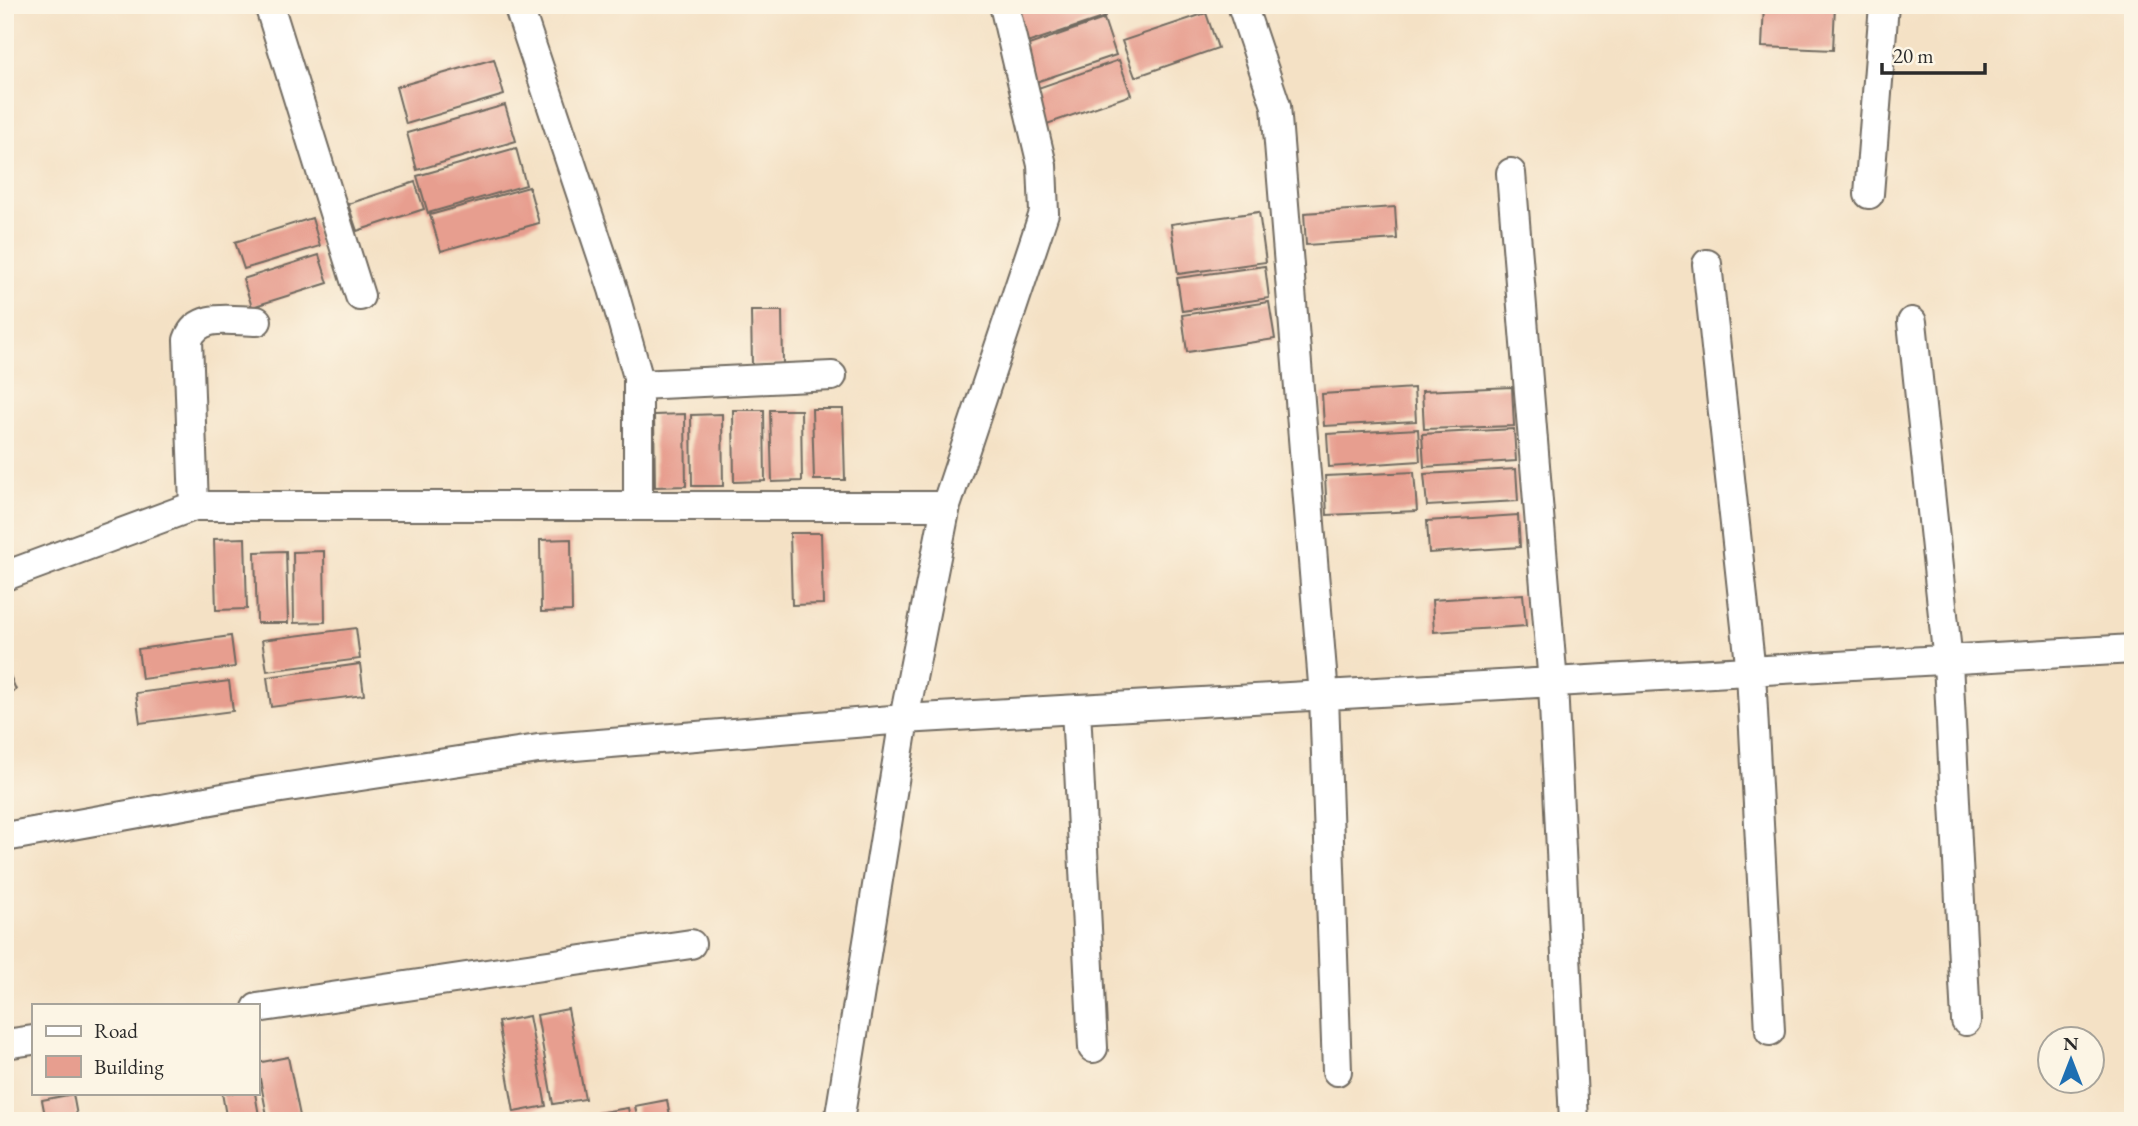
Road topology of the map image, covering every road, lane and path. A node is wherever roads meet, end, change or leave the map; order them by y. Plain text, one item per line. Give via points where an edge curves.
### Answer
1 (270, 5) edge
2 (518, 5) edge
3 (1004, 5) edge
4 (1242, 5) edge
5 (1884, 5) edge
6 (1511, 173) dead end
7 (1869, 194) dead end
8 (1707, 264) dead end
9 (360, 296) dead end
10 (257, 321) dead end
11 (1912, 322) dead end
12 (832, 376) dead end
13 (638, 386) junction
14 (194, 506) junction
15 (638, 506) junction
16 (946, 506) junction
17 (5, 576) edge
18 (2133, 649) edge
19 (1948, 662) junction
20 (1751, 673) junction
21 (1553, 684) junction
22 (1324, 696) junction
23 (1076, 709) junction
24 (904, 719) junction
25 (5, 837) edge
26 (691, 944) dead end
27 (259, 1007) edge
28 (1966, 1021) dead end
29 (1770, 1031) dead end
30 (32, 1040) edge
31 (5, 1044) edge
32 (1093, 1048) dead end
33 (1337, 1072) dead end
34 (839, 1121) edge
35 (1574, 1121) edge

1 - 9 street
2 - 13 street via 613,289
3 - 16 street via 1042,164 1044,214
4 - 22 street via 1276,106
5 - 7 street
6 - 21 street
8 - 20 street
10 - 14 street via 201,321 192,328 188,340
11 - 19 street
12 - 13 street
13 - 15 street
14 - 15 street
14 - 17 street
15 - 16 street
16 - 24 street
18 - 19 street
19 - 20 street
19 - 28 street
20 - 21 street
20 - 29 street
21 - 22 street
21 - 35 street
22 - 23 street
22 - 33 street
23 - 24 street
23 - 32 street
24 - 25 street via 538,749 262,791
24 - 34 street
26 - 27 street
30 - 31 street

